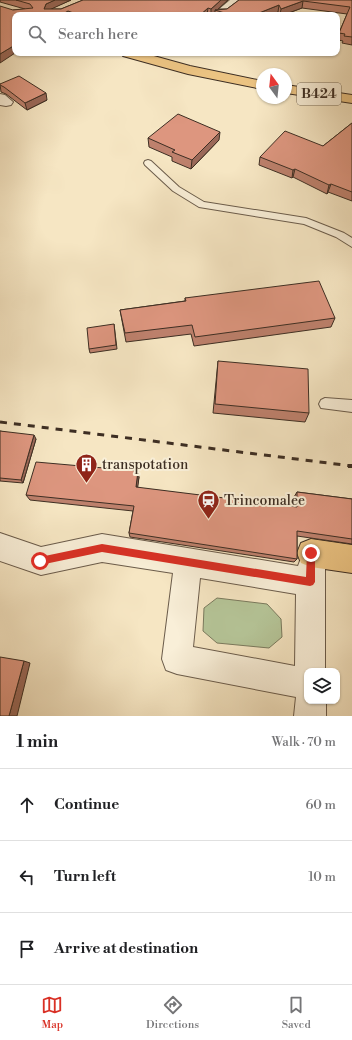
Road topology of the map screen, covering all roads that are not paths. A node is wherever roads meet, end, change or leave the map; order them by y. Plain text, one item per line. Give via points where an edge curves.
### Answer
1 (238, 0) edge
2 (222, 12) edge
3 (142, 56) edge
4 (256, 84) edge
5 (292, 90) edge
6 (352, 99) edge
7 (148, 163) dead end
8 (352, 243) edge
9 (325, 404) dead end
10 (352, 406) edge
11 (0, 547) edge
12 (311, 553) joint
13 (352, 559) edge
14 (188, 562) junction
15 (310, 582) junction
16 (310, 668) edge
17 (304, 683) edge
18 (310, 704) edge
19 (310, 716) edge

1 - 2 street
3 - 4 main road via 188,70
5 - 6 main road, B424
7 - 8 lane via 176,189 202,205 306,221 340,235
9 - 10 lane
11 - 14 street via 40,561 102,548
12 - 13 main road
12 - 15 street
14 - 15 street
14 - 17 street via 177,659
15 - 16 street
18 - 19 street

